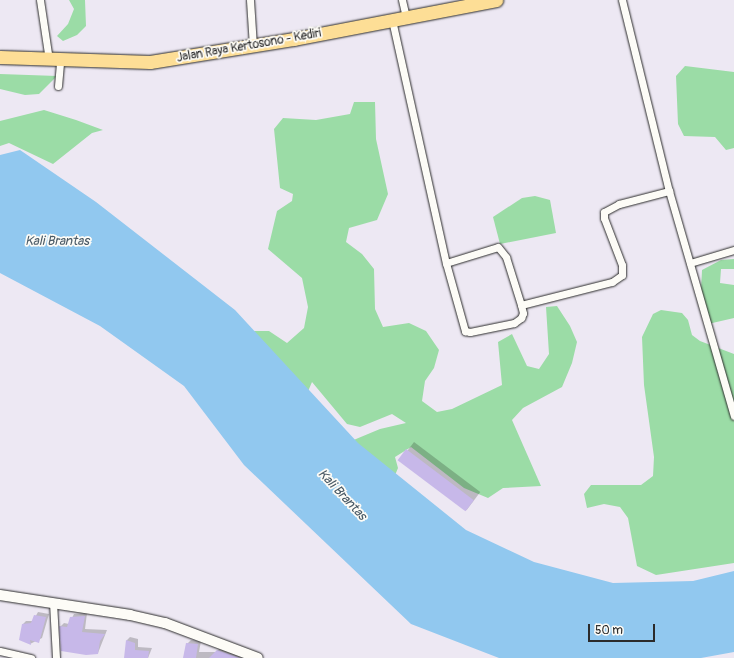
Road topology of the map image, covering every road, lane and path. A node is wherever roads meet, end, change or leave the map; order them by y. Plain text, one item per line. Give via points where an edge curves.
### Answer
1 (40, 0) edge
2 (250, 0) edge
3 (402, 0) edge
4 (622, 0) edge
5 (488, 1) edge
6 (406, 18) junction
7 (392, 20) junction
8 (253, 46) junction
9 (0, 57) edge
10 (54, 60) junction
11 (58, 86) dead end
12 (669, 191) junction
13 (734, 250) edge
14 (446, 263) junction
15 (690, 263) junction
16 (521, 305) junction
17 (734, 414) edge
18 (0, 595) edge
19 (53, 602) junction
20 (0, 651) edge
21 (56, 655) edge
22 (31, 658) edge
23 (258, 658) edge

1 - 10 street
2 - 8 street
3 - 6 street
4 - 12 street
5 - 6 highway, Jalan Raya Kertosono - Kediri
6 - 7 highway, Jalan Raya Kertosono - Kediri
7 - 8 highway, Jalan Raya Kertosono - Kediri
7 - 14 street
8 - 10 highway, Jalan Raya Kertosono - Kediri via 150,62
9 - 10 highway, Jalan Raya Kertosono - Kediri
10 - 11 street
12 - 15 street
12 - 16 street via 619,204 604,212 622,265 622,275 588,289
13 - 15 street
14 - 16 street via 498,247 506,257
14 - 16 street via 464,331 514,323 523,313
15 - 17 street
18 - 19 main road
19 - 21 street
19 - 23 main road via 166,623
20 - 22 street

